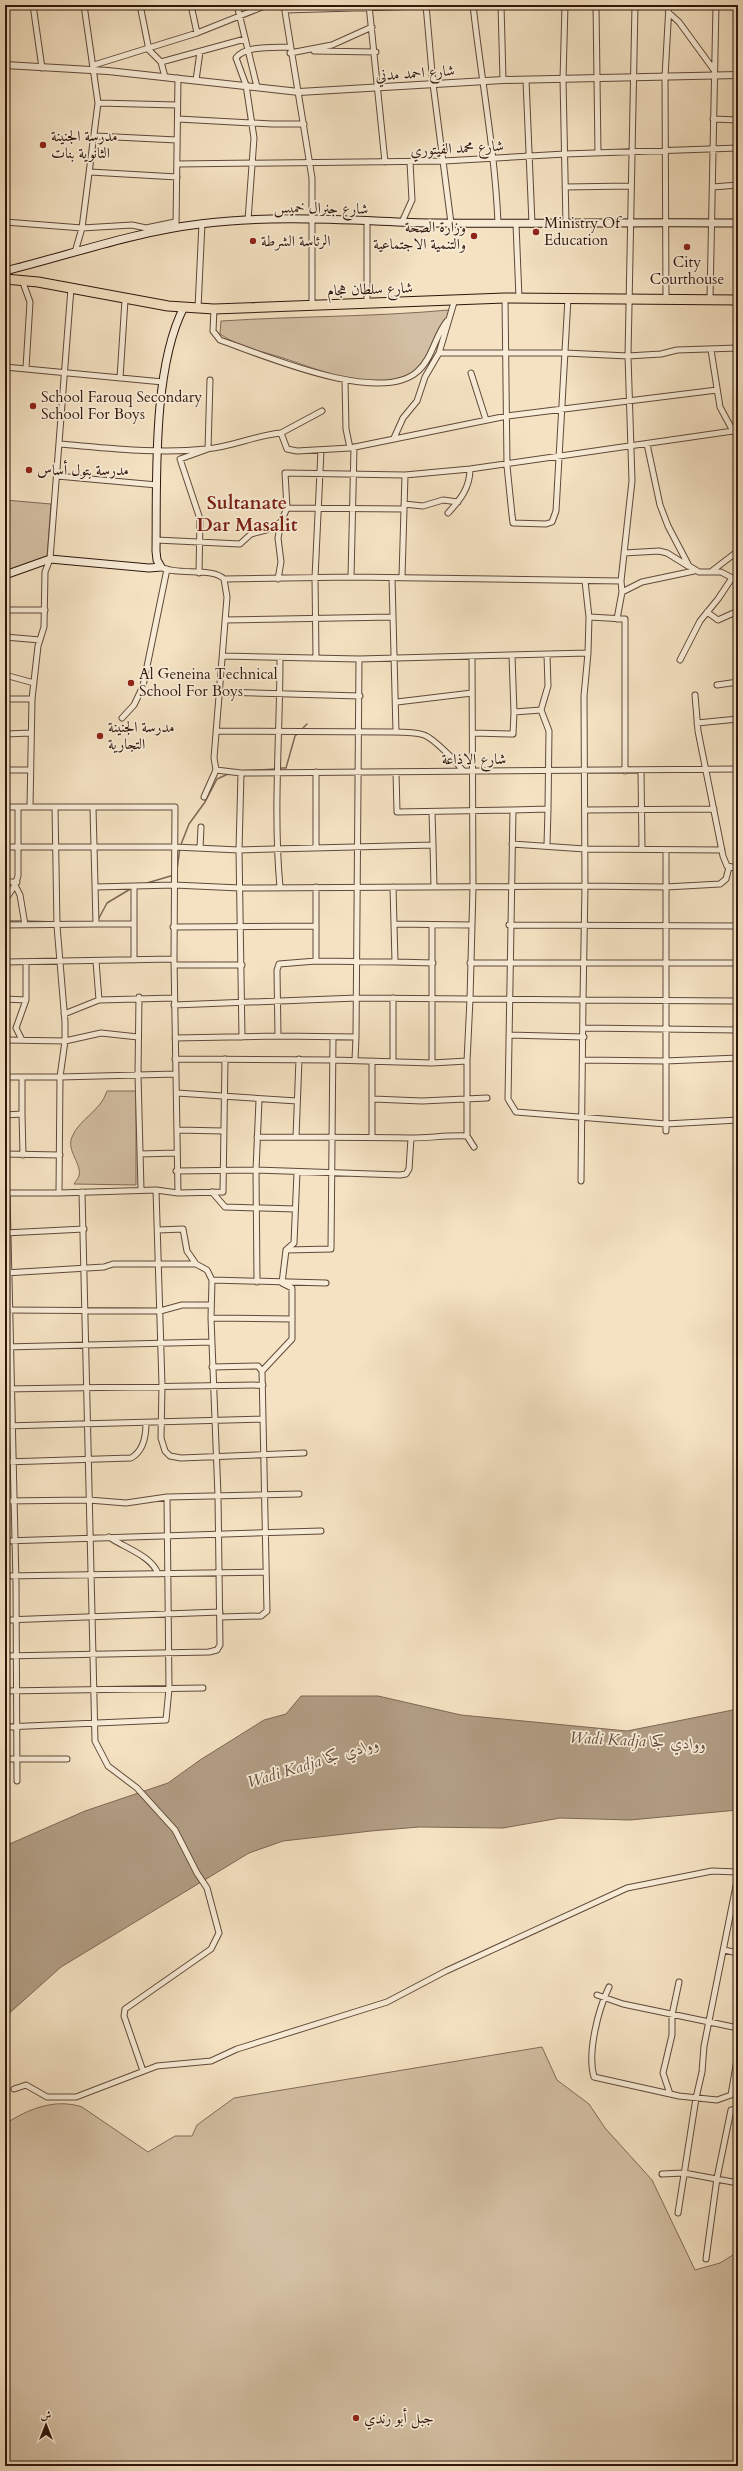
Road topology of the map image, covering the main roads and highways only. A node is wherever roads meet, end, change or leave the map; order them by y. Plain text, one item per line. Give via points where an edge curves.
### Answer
1 (738, 223) edge
2 (5, 271) edge
3 (5, 279) edge
4 (738, 300) edge
5 (184, 307) junction
6 (5, 575) edge

1 - 2 main road, شارع جنرال خميس via 516,224 248,220 176,225
3 - 5 highway, شارع سلطان هجام via 71,288 125,300
4 - 5 highway, شارع سلطان هجام via 505,298 214,309
5 - 6 main road via 172,339 163,382 158,452 156,557 164,568 50,559

